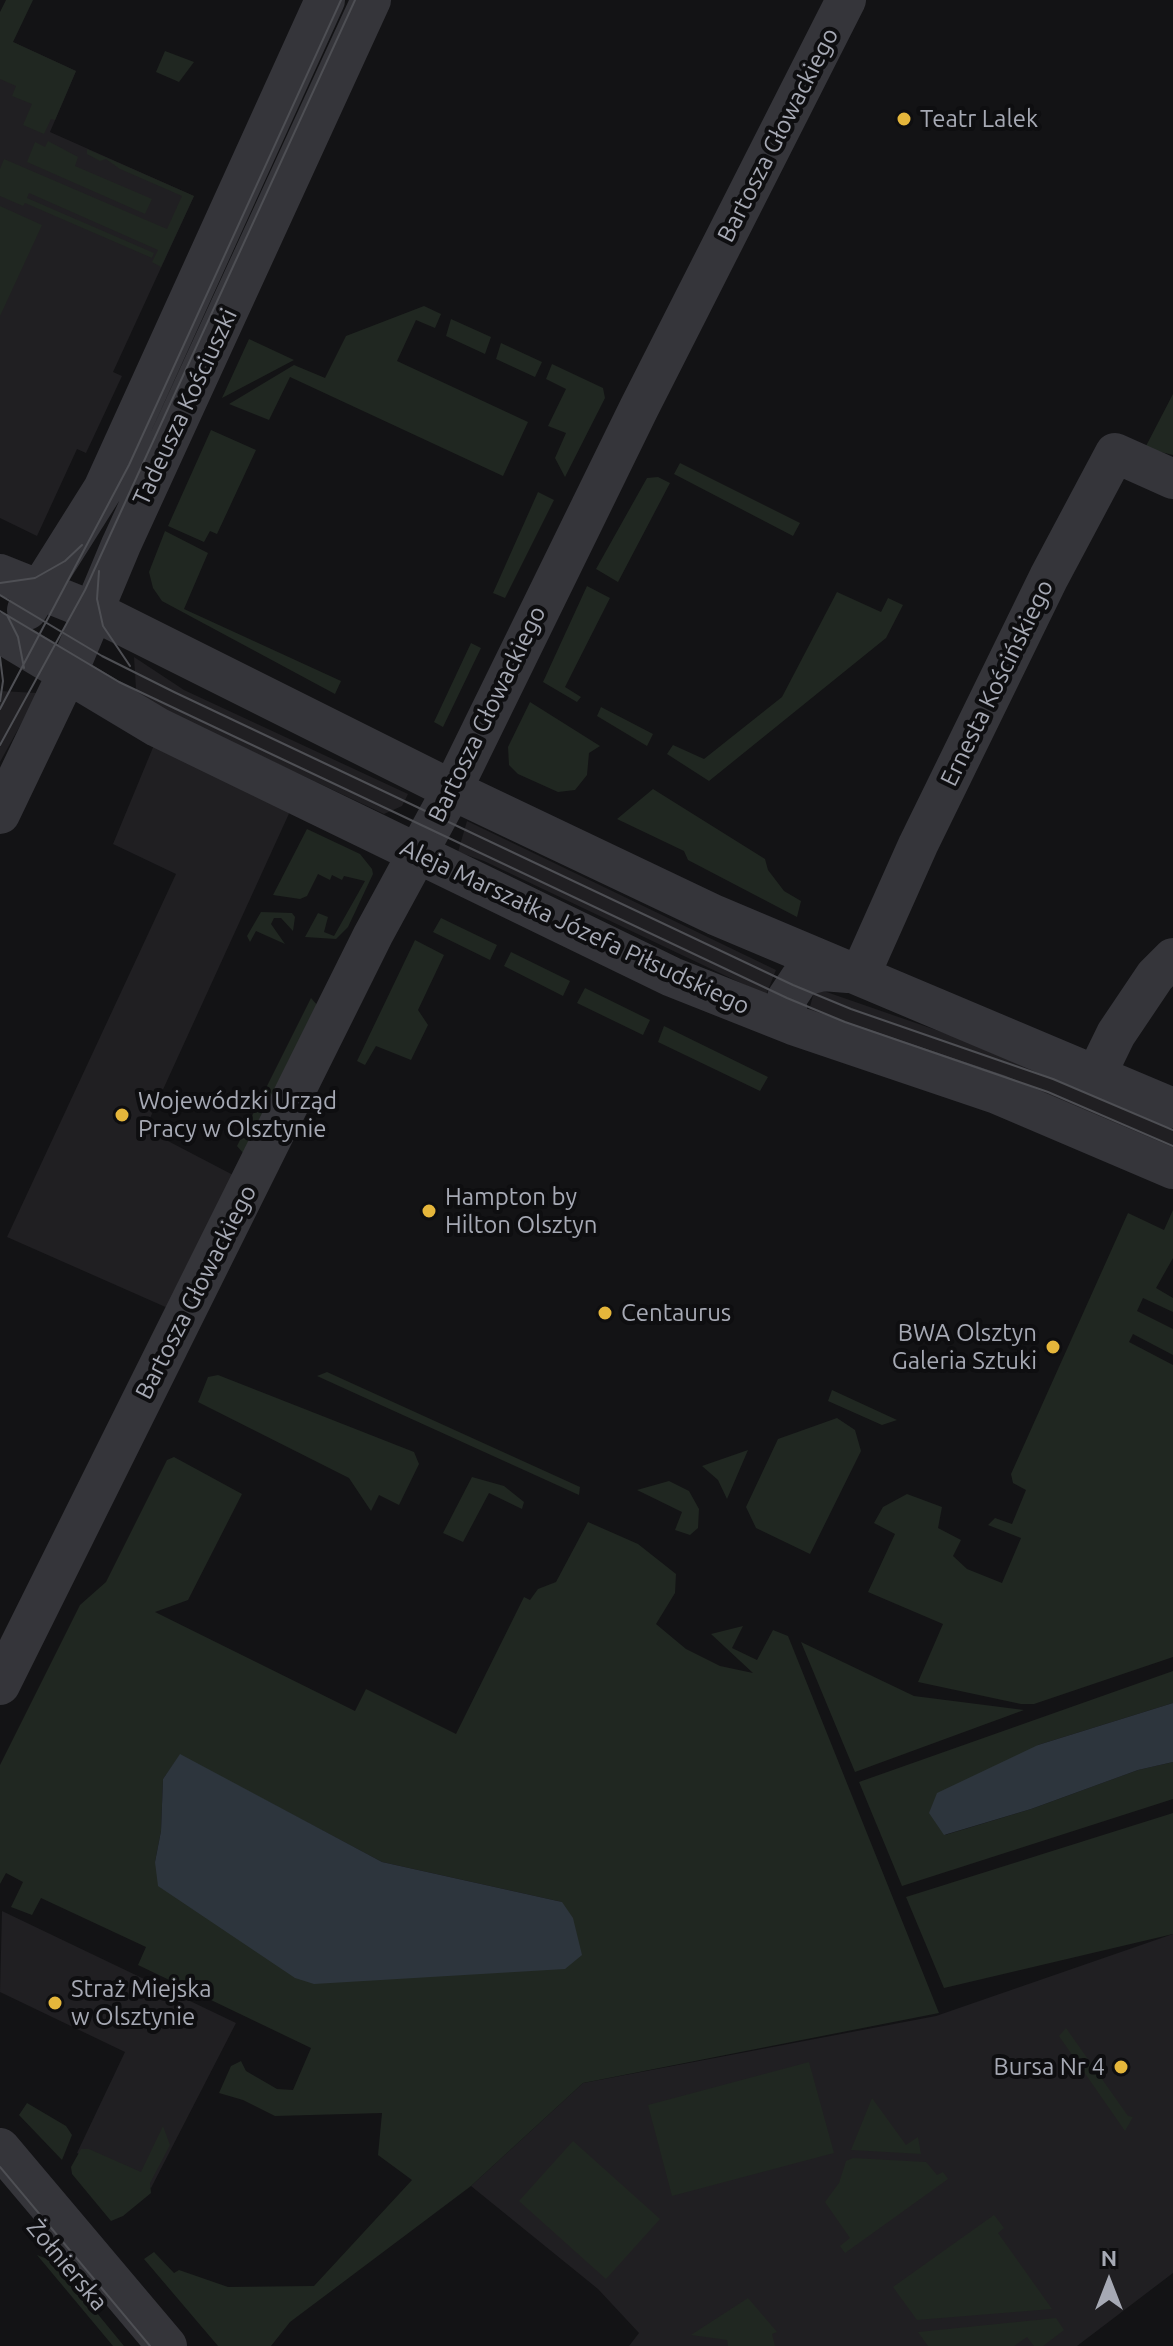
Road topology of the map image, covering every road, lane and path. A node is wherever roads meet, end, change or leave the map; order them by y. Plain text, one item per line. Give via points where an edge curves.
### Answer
1 (325, 0) edge
2 (371, 0) edge
3 (846, 0) edge
4 (1173, 479) edge
5 (0, 574) edge
6 (40, 590) junction
7 (93, 611) junction
8 (3, 640) edge
9 (67, 674) junction
10 (452, 790) junction
11 (0, 814) edge
12 (417, 854) junction
13 (1173, 958) edge
14 (860, 975) junction
15 (793, 1025) junction
16 (1096, 1075) junction
17 (1173, 1108) edge
18 (1173, 1169) edge
19 (0, 1685) edge
20 (0, 2148) edge
21 (0, 2185) edge
22 (135, 2346) edge
23 (167, 2346) edge

1 - 6 street, Tadeusza Kościuszki via 103,489
2 - 7 street, Tadeusza Kościuszki
3 - 10 street, Bartosza Głowackiego
4 - 14 street, Ernesta Kościńskiego via 1115,453 924,831
5 - 6 street
6 - 7 street
6 - 8 street, Tadeusza Kościuszki
7 - 9 street, Tadeusza Kościuszki
7 - 10 street
8 - 9 street, Aleja Marszałka Józefa Piłsudskiego
9 - 11 street, Tadeusza Kościuszki
9 - 12 street, Aleja Marszałka Józefa Piłsudskiego via 157,727
10 - 12 street, Bartosza Głowackiego
10 - 14 street via 715,915
12 - 15 street, Aleja Marszałka Józefa Piłsudskiego via 672,977
12 - 19 street, Bartosza Głowackiego
13 - 16 street via 1116,1034
14 - 15 street via 823,971 801,977 787,998
14 - 16 street
15 - 18 street, Aleja Marszałka Józefa Piłsudskiego via 997,1094
16 - 17 street
20 - 23 street
21 - 22 street, Żołnierska

